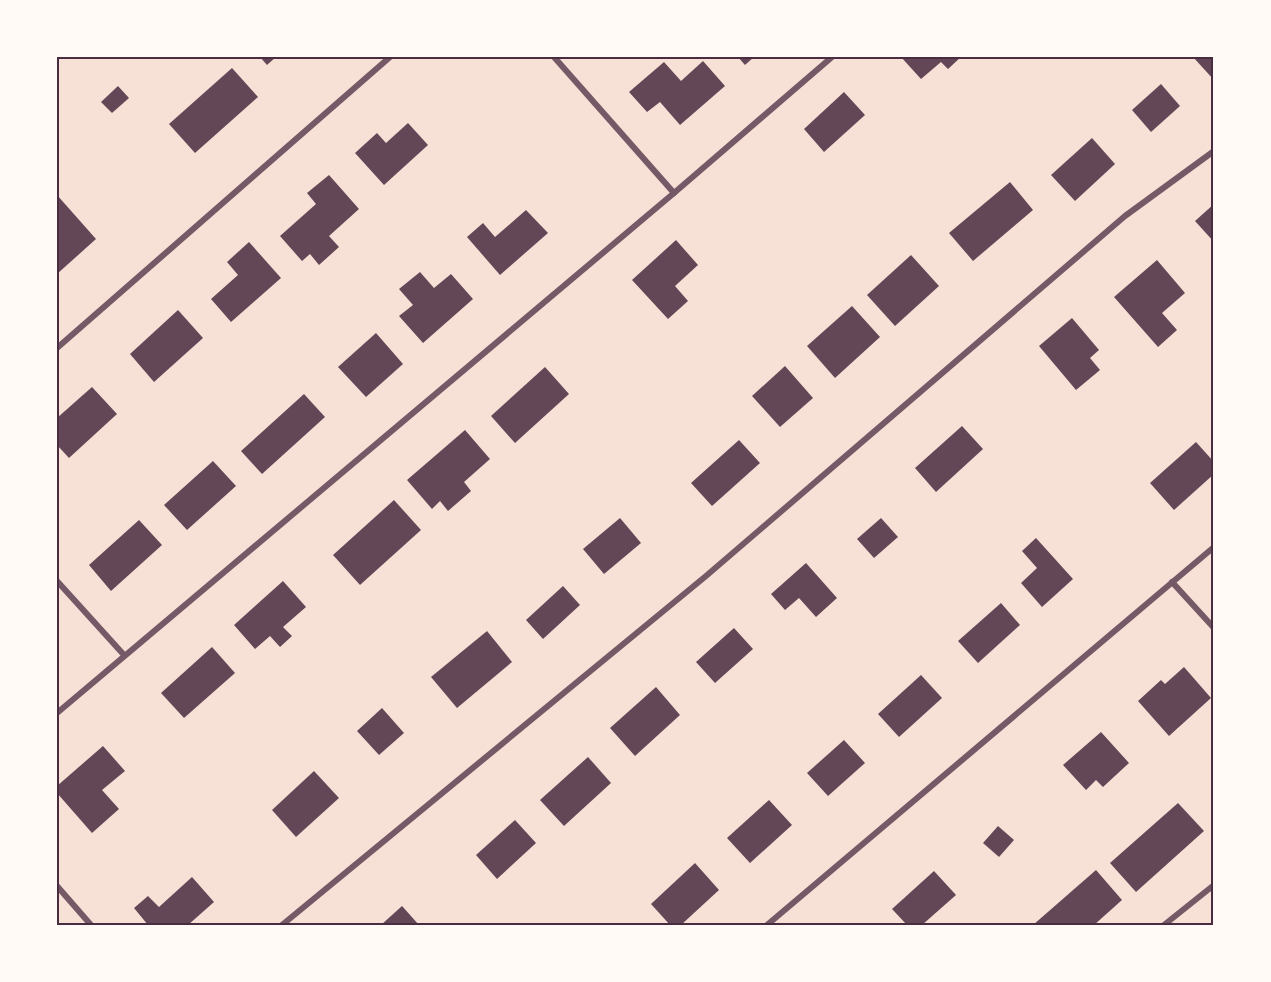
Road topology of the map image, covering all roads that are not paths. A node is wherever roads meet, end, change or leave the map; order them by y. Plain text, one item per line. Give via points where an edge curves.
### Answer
1 (390, 57) edge
2 (554, 57) edge
3 (832, 57) edge
4 (1214, 151) edge
5 (674, 193) junction
6 (57, 348) edge
7 (1214, 548) edge
8 (57, 581) edge
9 (1173, 582) junction
10 (1214, 628) edge
11 (124, 655) junction
12 (57, 713) edge
13 (1214, 885) edge
14 (57, 886) edge
15 (91, 925) edge
16 (282, 925) edge
17 (767, 925) edge
18 (1164, 925) edge

1 - 6 street
2 - 5 street
3 - 5 street
4 - 16 street via 1125,216 706,576
5 - 11 street
7 - 9 street
8 - 11 street
9 - 10 street
9 - 17 street
11 - 12 street
13 - 18 street
14 - 15 street

